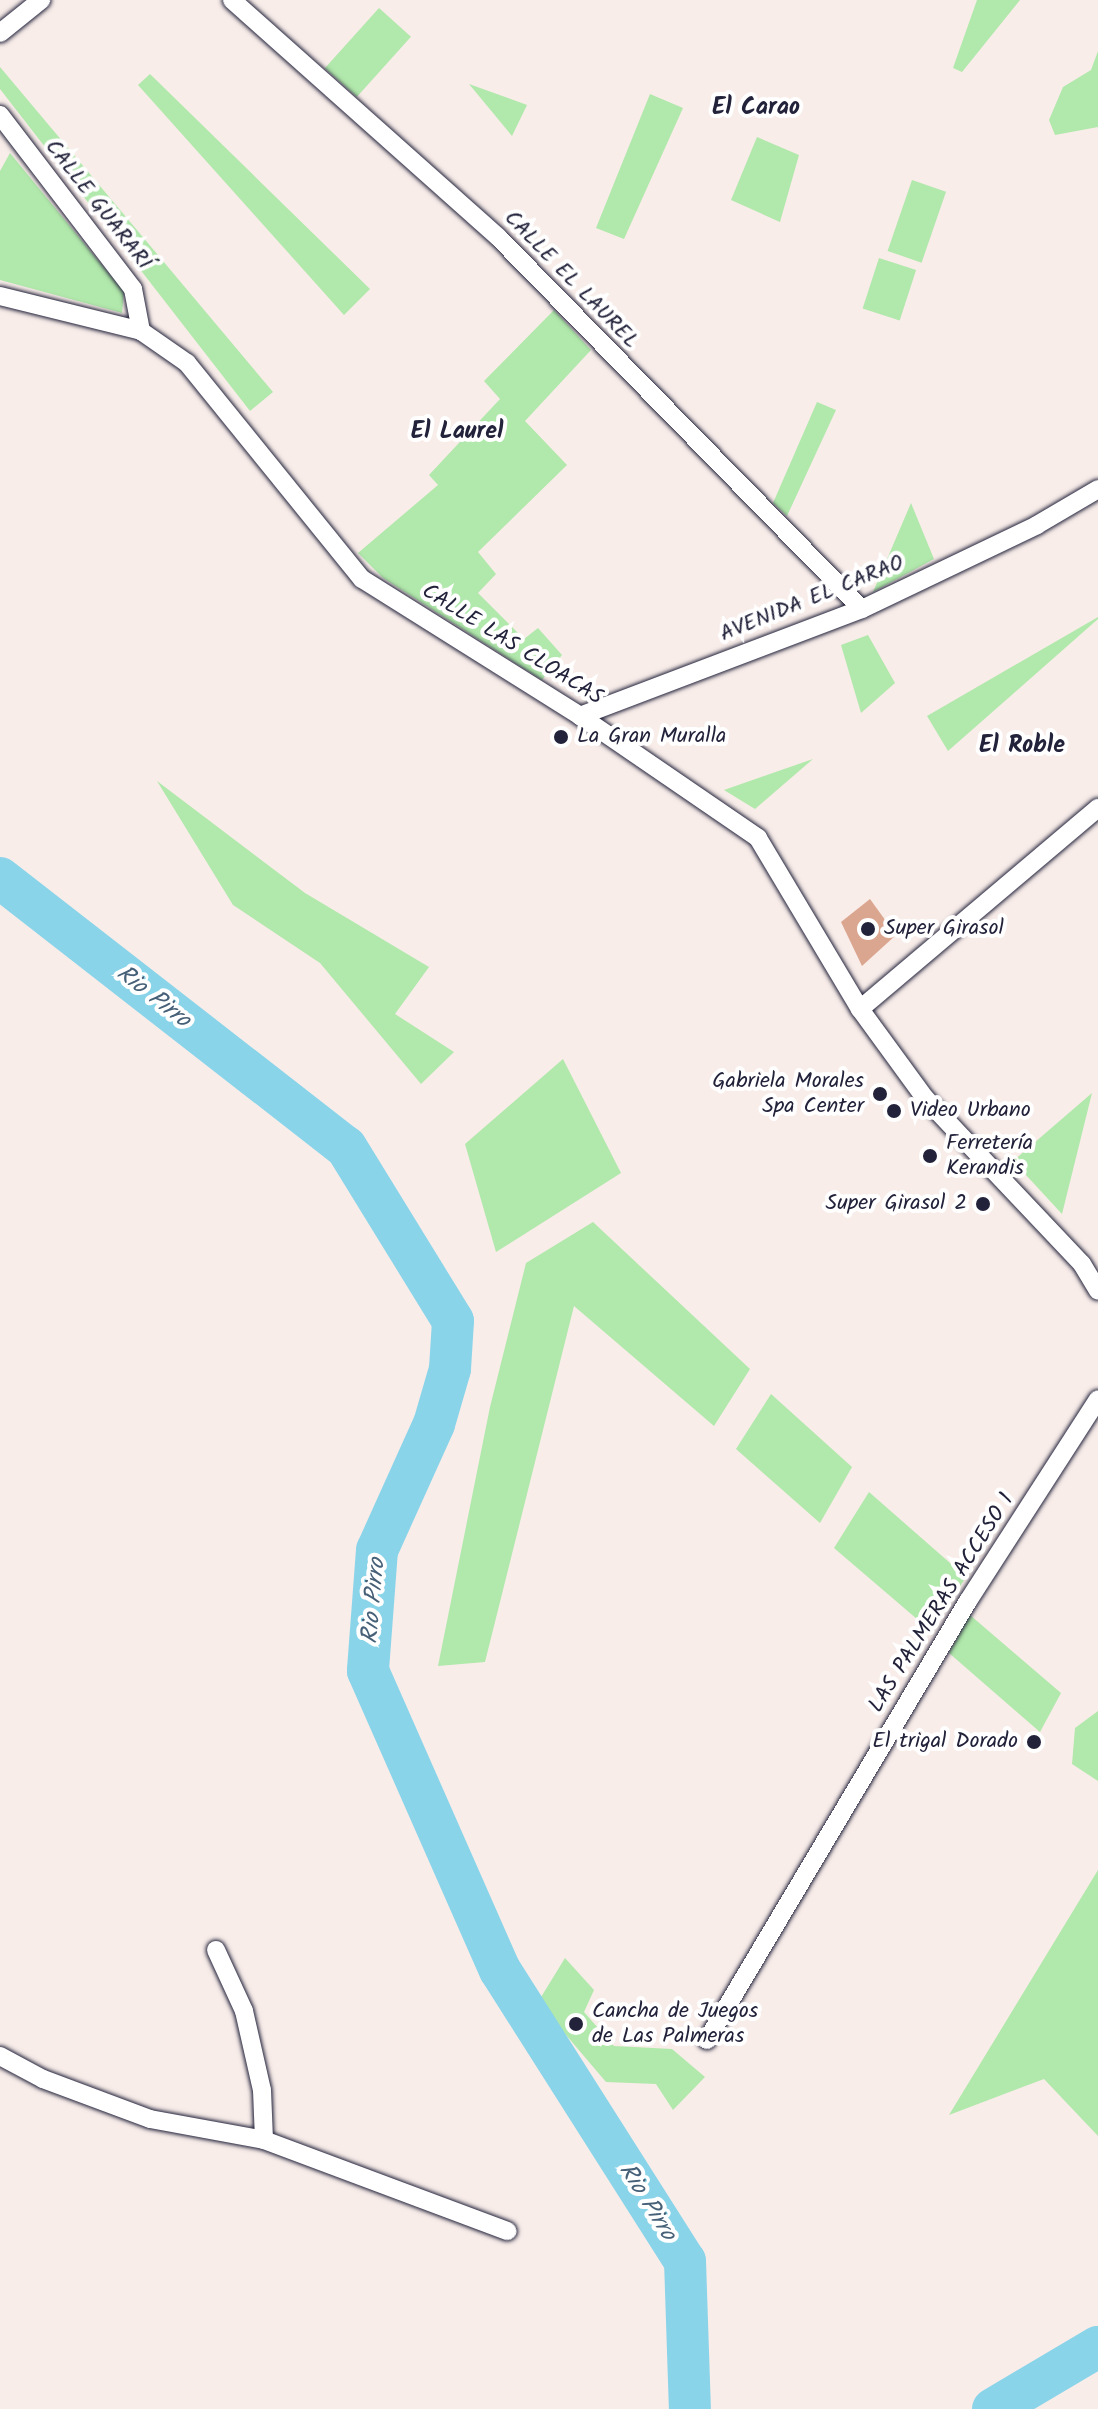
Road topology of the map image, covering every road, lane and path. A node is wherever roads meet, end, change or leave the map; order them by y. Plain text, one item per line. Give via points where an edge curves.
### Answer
1 (41, 0) edge
2 (232, 0) edge
3 (0, 33) edge
4 (0, 115) edge
5 (0, 296) edge
6 (141, 331) junction
7 (1098, 489) edge
8 (862, 609) junction
9 (580, 716) junction
10 (1098, 808) edge
11 (860, 1009) junction
12 (1098, 1291) edge
13 (1098, 1399) edge
14 (216, 1950) dead end
15 (707, 2040) dead end
16 (0, 2056) edge
17 (264, 2140) junction
18 (508, 2231) dead end

1 - 3 street
2 - 8 street, CALLE EL LAUREL via 498,237
4 - 6 street, CALLE GUARARÍ via 133,289
5 - 6 street, CALLE LAS CLOACAS
6 - 9 street, CALLE LAS CLOACAS via 187,363 362,579
7 - 8 street, AVENIDA EL CARAO via 1037,525
8 - 9 street, AVENIDA EL CARAO
9 - 11 street, CALLE LAS CLOACAS via 758,838
10 - 11 street
11 - 12 street, CALLE LAS CLOACAS via 925,1098 1064,1245
13 - 15 street, LAS PALMERAS ACCESO 1 via 968,1601
14 - 17 street via 244,2011 262,2090
16 - 17 street via 43,2079 150,2119
17 - 18 street

